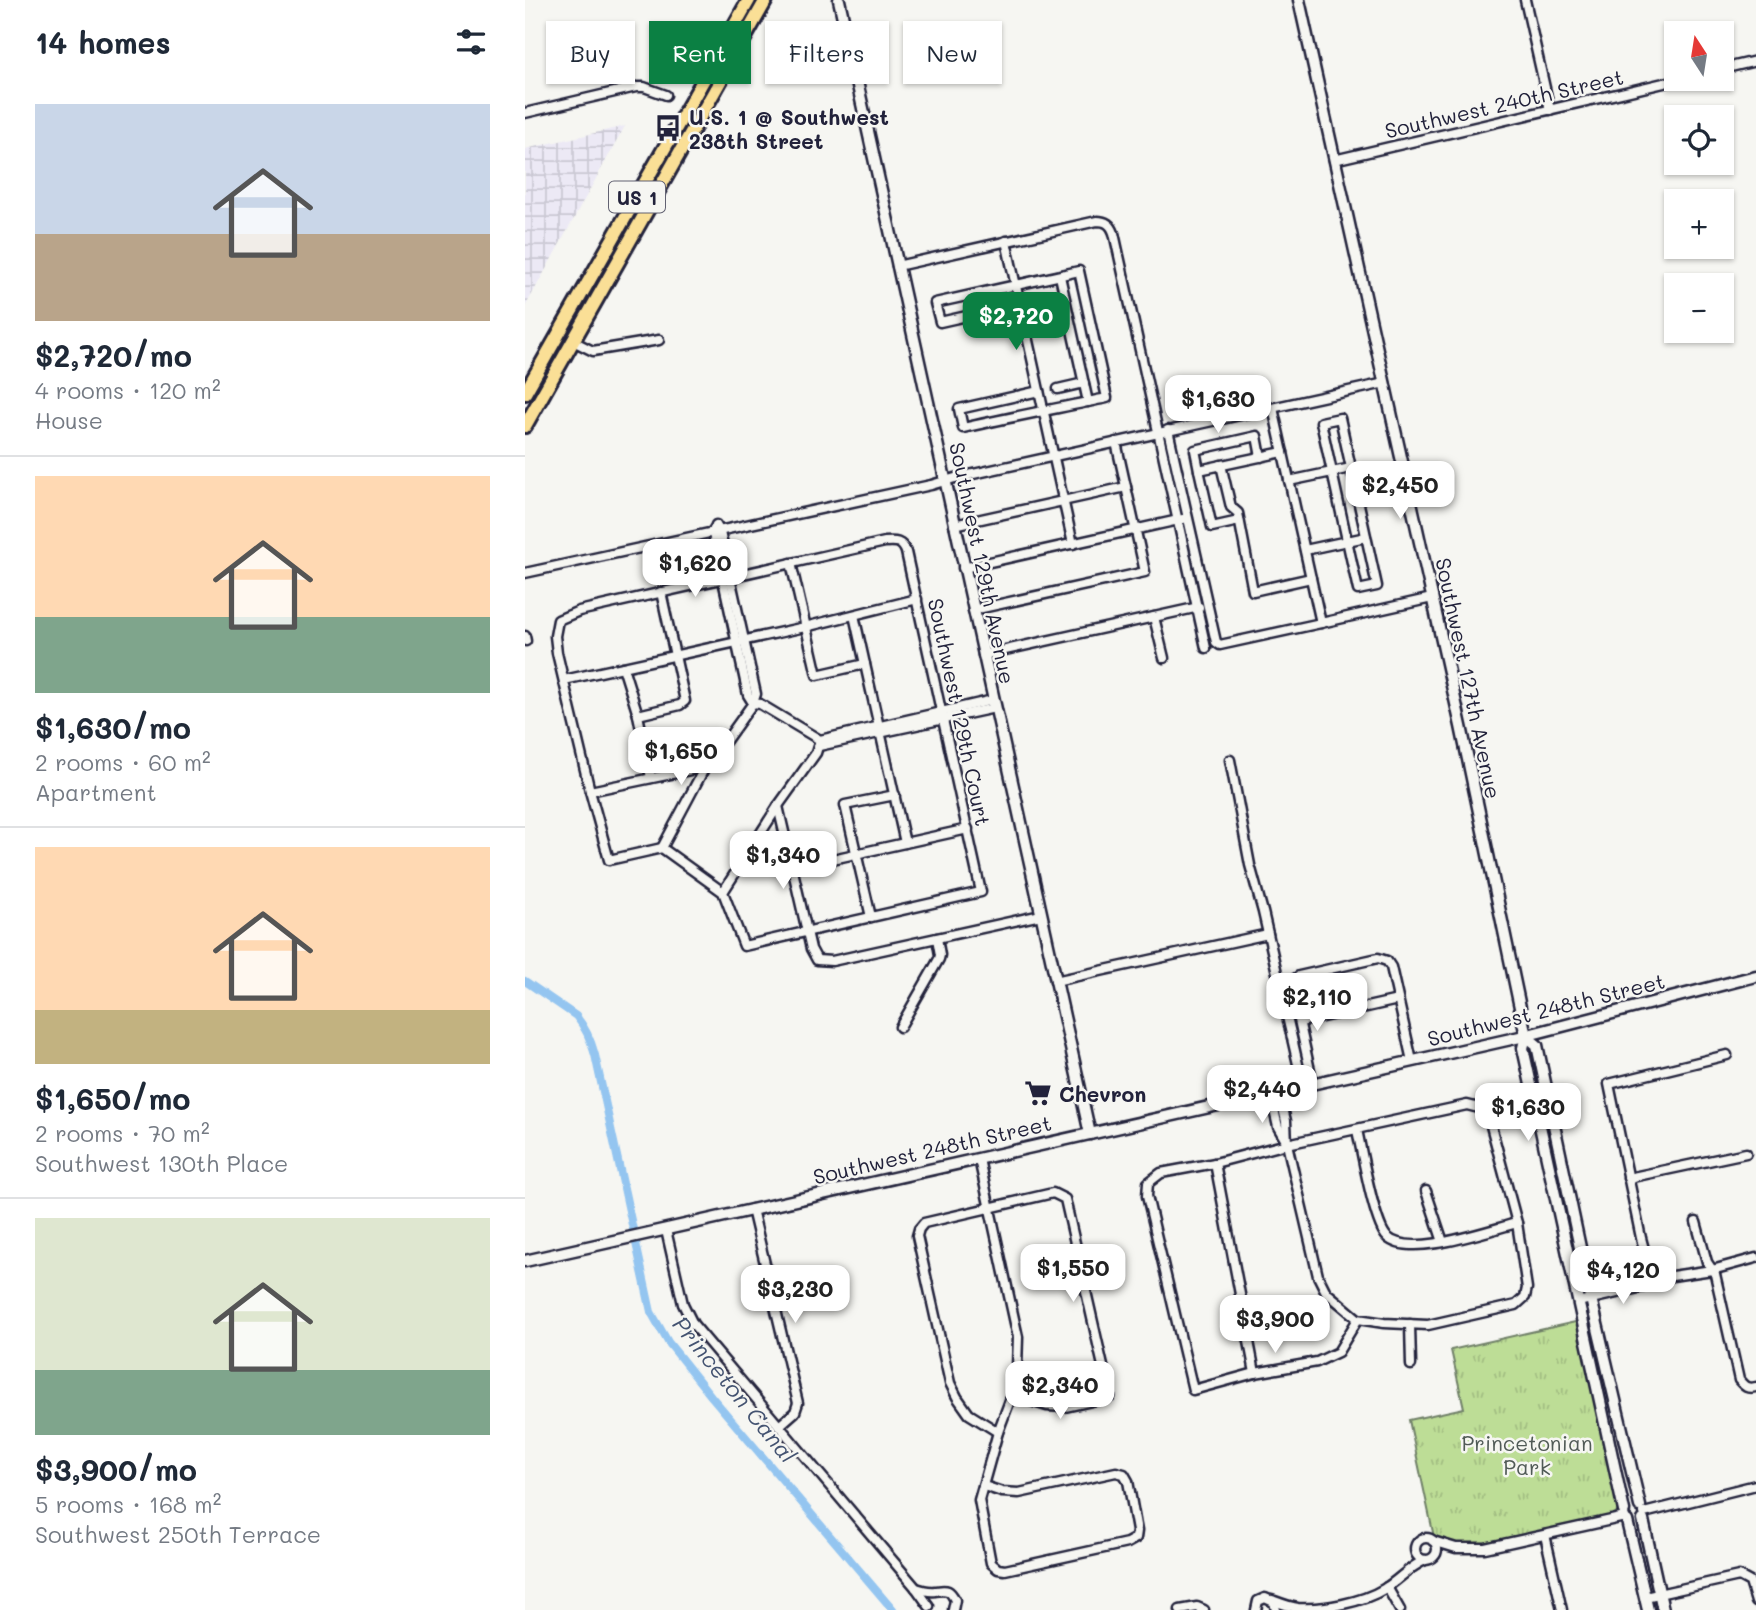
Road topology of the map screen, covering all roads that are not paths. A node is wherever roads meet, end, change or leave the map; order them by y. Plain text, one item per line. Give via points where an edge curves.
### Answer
1 (749, 0) edge
2 (767, 0) edge
3 (839, 0) edge
4 (1299, 0) edge
5 (1525, 0) edge
6 (1756, 61) edge
7 (1734, 66) edge
8 (1664, 83) edge
9 (666, 94) dead end
10 (1551, 110) junction
11 (525, 113) edge
12 (1334, 160) junction
13 (1006, 241) junction
14 (897, 265) junction
15 (1060, 276) junction
16 (1016, 285) junction
17 (1020, 304) junction
18 (659, 340) dead end
19 (573, 341) junction
20 (1084, 383) junction
21 (1385, 383) junction
22 (1058, 388) dead end
23 (1039, 391) junction
24 (525, 393) edge
25 (1088, 402) junction
26 (1273, 408) junction
27 (525, 410) edge
28 (1044, 411) junction
29 (525, 426) edge
30 (1168, 430) junction
31 (1158, 432) junction
32 (1116, 442) junction
33 (1283, 452) junction
34 (1053, 456) junction
35 (1261, 457) junction
36 (1221, 465) junction
37 (1351, 468) junction
38 (1199, 470) junction
39 (1332, 472) junction
40 (945, 481) junction
41 (1289, 481) junction
42 (1126, 487) junction
43 (1063, 501) junction
44 (1188, 518) junction
45 (1178, 520) junction
46 (1239, 521) junction
47 (954, 525) junction
48 (1135, 530) junction
49 (717, 533) junction
50 (1366, 537) junction
51 (1347, 541) junction
52 (1073, 544) junction
53 (1305, 550) junction
54 (791, 563) junction
55 (963, 568) junction
56 (525, 573) edge
57 (727, 578) junction
58 (1311, 578) junction
59 (661, 592) junction
60 (1432, 598) junction
61 (917, 599) junction
62 (1207, 605) junction
63 (1197, 607) junction
64 (973, 610) junction
65 (855, 615) junction
66 (1154, 617) junction
67 (1321, 623) junction
68 (805, 627) junction
69 (740, 641) junction
70 (1206, 648) dead end
71 (983, 655) junction
72 (675, 656) junction
73 (1164, 657) dead end
74 (865, 664) junction
75 (623, 667) junction
76 (564, 680) junction
77 (753, 703) junction
78 (994, 704) junction
79 (638, 715) junction
80 (943, 716) junction
81 (879, 730) junction
82 (820, 743) junction
83 (1230, 760) dead end
84 (705, 767) junction
85 (651, 778) junction
86 (590, 791) junction
87 (895, 795) junction
88 (778, 806) junction
89 (968, 829) junction
90 (905, 843) junction
91 (662, 848) junction
92 (856, 854) junction
93 (792, 868) junction
94 (723, 891) junction
95 (1041, 915) junction
96 (871, 917) junction
97 (807, 931) junction
98 (1268, 934) junction
99 (937, 938) junction
100 (1756, 976) edge
101 (1055, 981) junction
102 (1398, 1000) junction
103 (1300, 1021) junction
104 (900, 1027) dead end
105 (1526, 1036) junction
106 (1727, 1055) dead end
107 (1412, 1061) junction
108 (1308, 1085) junction
109 (1275, 1092) junction
110 (1357, 1130) junction
111 (1090, 1134) junction
112 (1287, 1144) junction
113 (1747, 1153) dead end
114 (979, 1159) junction
115 (1215, 1163) junction
116 (1628, 1178) junction
117 (1426, 1191) dead end
118 (990, 1208) junction
119 (752, 1209) junction
120 (1696, 1222) dead end
121 (1517, 1223) junction
122 (666, 1230) junction
123 (1443, 1242) junction
124 (1756, 1258) edge
125 (525, 1261) edge
126 (1713, 1269) junction
127 (1650, 1279) junction
128 (1590, 1294) junction
129 (1577, 1297) junction
130 (1358, 1319) junction
131 (1410, 1324) junction
132 (1411, 1365) dead end
133 (1255, 1373) junction
134 (1756, 1387) edge
135 (1012, 1395) junction
136 (1615, 1402) junction
137 (1602, 1406) junction
138 (779, 1426) junction
139 (998, 1432) junction
140 (1756, 1485) edge
141 (984, 1486) junction
142 (1642, 1513) junction
143 (1625, 1517) junction
144 (1545, 1535) junction
145 (1433, 1541) junction
146 (1456, 1548) junction
147 (1415, 1550) junction
148 (1436, 1553) junction
149 (1425, 1560) junction
150 (1403, 1572) junction
151 (1387, 1587) junction
152 (916, 1588) junction
153 (935, 1591) junction
154 (1659, 1594) junction
155 (1646, 1597) junction
156 (1272, 1600) junction
157 (1756, 1602) edge
158 (930, 1608) edge
159 (1328, 1608) edge
160 (1253, 1609) edge
161 (1291, 1609) edge
162 (1559, 1609) edge
163 (953, 1610) edge
164 (1180, 1610) edge
165 (1205, 1610) edge
166 (1276, 1610) edge
167 (1400, 1610) edge
168 (1648, 1610) edge
169 (1663, 1610) edge

1 - 24 highway, US 1
2 - 19 highway, US 1
3 - 14 street, Southwest 129th Avenue
4 - 12 street, Southwest 127th Avenue
5 - 10 street
6 - 7 street
8 - 10 street, Southwest 240th Street
9 - 11 street via 636,87
10 - 12 street, Southwest 240th Street
12 - 21 street, Southwest 127th Avenue
13 - 14 street
13 - 16 street
13 - 31 street via 1097,222 1111,226
14 - 40 street, Southwest 129th Avenue
15 - 16 street
15 - 20 street
15 - 25 street via 1079,271 1107,398
16 - 17 street
16 - 17 street via 936,303 937,312 940,322
17 - 23 street
18 - 19 street via 593,351
19 - 27 highway via 554,361
19 - 29 highway, US 1
20 - 22 street
20 - 25 street
21 - 26 street
21 - 60 street, Southwest 127th Avenue
23 - 28 street
23 - 28 street via 959,409 963,428
25 - 28 street
26 - 30 street
26 - 33 street
28 - 34 street
30 - 31 street
30 - 44 street
31 - 32 street
31 - 45 street
32 - 34 street
32 - 42 street
33 - 35 street
33 - 41 street
34 - 40 street
34 - 43 street
35 - 36 street
35 - 38 street via 1257,436 1195,450
36 - 38 street
36 - 46 street via 1231,508
37 - 39 street
37 - 39 street via 1340,418 1321,422
37 - 50 street
38 - 46 street via 1212,527
39 - 41 street
39 - 51 street
40 - 47 street, Southwest 129th Avenue
40 - 49 street
41 - 53 street
42 - 43 street
42 - 48 street
43 - 47 street
43 - 52 street
44 - 45 street
44 - 62 street
45 - 48 street
45 - 63 street
46 - 58 street via 1253,591
47 - 55 street, Southwest 129th Avenue
48 - 52 street
48 - 64 street via 1145,572
49 - 56 street
49 - 57 street
50 - 51 street
50 - 51 street via 1377,586 1359,590
51 - 53 street
52 - 55 street
53 - 58 street
54 - 57 street
54 - 61 street, Southwest 129th Court via 898,542 906,552
54 - 68 street
55 - 64 street, Southwest 129th Avenue
57 - 59 street
57 - 69 street
58 - 67 street
59 - 72 street
59 - 76 street via 579,611 558,621 555,645
60 - 67 street
60 - 105 street, Southwest 127th Avenue
61 - 65 street
61 - 80 street, Southwest 129th Court
62 - 63 street
62 - 67 street via 1220,645
63 - 66 street
63 - 70 street
64 - 71 street, Southwest 129th Avenue
65 - 68 street
65 - 74 street
66 - 71 street
66 - 73 street
68 - 69 street
68 - 74 street via 817,676
69 - 72 street
69 - 77 street
71 - 78 street, Southwest 129th Avenue
72 - 75 street
72 - 79 street via 684,703
74 - 81 street
75 - 76 street
75 - 79 street
76 - 86 street
77 - 82 street
77 - 84 street
78 - 80 street
78 - 95 street, Southwest 129th Avenue
79 - 85 street
80 - 81 street
80 - 89 street, Southwest 129th Court
81 - 82 street
81 - 87 street
82 - 88 street
83 - 98 street
84 - 85 street
84 - 91 street
85 - 86 street
86 - 91 street via 609,860
87 - 90 street
87 - 92 street via 845,805
88 - 93 street
88 - 94 street
89 - 90 street
89 - 96 street, Southwest 129th Court via 982,892
90 - 92 street
91 - 94 street
92 - 93 street
92 - 96 street
93 - 97 street
94 - 97 street via 744,946
95 - 99 street
95 - 101 street, Southwest 129th Avenue
96 - 97 street
97 - 99 street via 817,960 832,961
98 - 101 street
98 - 108 street
99 - 104 street via 939,959
100 - 105 street, Southwest 248th Street
101 - 111 street, Southwest 129th Avenue
102 - 103 street
102 - 103 street via 1391,967 1378,958 1293,980
102 - 107 street
103 - 108 street
105 - 107 street, Southwest 248th Street
105 - 128 street, Southwest 127th Avenue via 1537,1045
105 - 129 street, Southwest 127th Avenue via 1523,1048
106 - 116 street via 1609,1084
107 - 108 street, Southwest 248th Street
108 - 109 street, Southwest 248th Street
109 - 111 street, Southwest 248th Street
109 - 112 street via 1286,1121
110 - 112 street
110 - 121 street via 1467,1105 1483,1109
110 - 123 street via 1378,1221 1387,1237 1400,1245 1420,1247
111 - 114 street, Southwest 248th Street
112 - 115 street
112 - 130 street via 1318,1276 1326,1292
113 - 116 street
114 - 118 street
114 - 119 street, Southwest 248th Street
115 - 133 street
115 - 133 street via 1161,1173 1148,1183 1147,1196 1193,1390
116 - 127 street
117 - 123 street
118 - 135 street via 1019,1337
118 - 135 street via 1053,1193 1065,1199 1110,1397 1065,1407
118 - 139 street via 924,1223 917,1236 950,1383 969,1414
119 - 122 street, Southwest 248th Street
119 - 138 street via 798,1403
120 - 126 street
121 - 123 street
121 - 131 street via 1525,1297 1516,1305 1428,1325
122 - 125 street, Southwest 248th Street
122 - 138 street via 685,1312
124 - 126 street
126 - 127 street
126 - 134 street via 1739,1380 1744,1387
127 - 128 street via 1643,1287
128 - 129 street
128 - 136 street, Southwest 127th Avenue
129 - 137 street, Southwest 127th Avenue
130 - 131 street
130 - 133 street via 1338,1352 1317,1362
131 - 132 street
135 - 139 street
136 - 137 street
136 - 142 street, Southwest 127th Avenue
137 - 143 street, Southwest 127th Avenue
138 - 152 street
139 - 141 street
140 - 142 street
141 - 141 street via 979,1507 991,1563 998,1569 1136,1538 1124,1474 1019,1493
142 - 143 street via 1634,1524
142 - 143 street via 1631,1505
142 - 154 street, Southwest 127th Avenue
143 - 144 street
143 - 155 street, Southwest 127th Avenue
144 - 146 street via 1485,1548
144 - 162 street
145 - 146 street
145 - 147 street via 1421,1540
145 - 148 street
146 - 148 street
147 - 149 street
147 - 150 street
148 - 149 street
149 - 150 street
150 - 151 street
151 - 159 street
151 - 167 street
152 - 153 street
152 - 158 street
153 - 158 street
153 - 163 street via 952,1593
154 - 155 street
154 - 157 street via 1734,1576 1748,1580
154 - 169 street, Southwest 127th Avenue
155 - 168 street, Southwest 127th Avenue
156 - 160 street via 1261,1599
156 - 161 street
156 - 166 street
159 - 161 street
164 - 165 street

